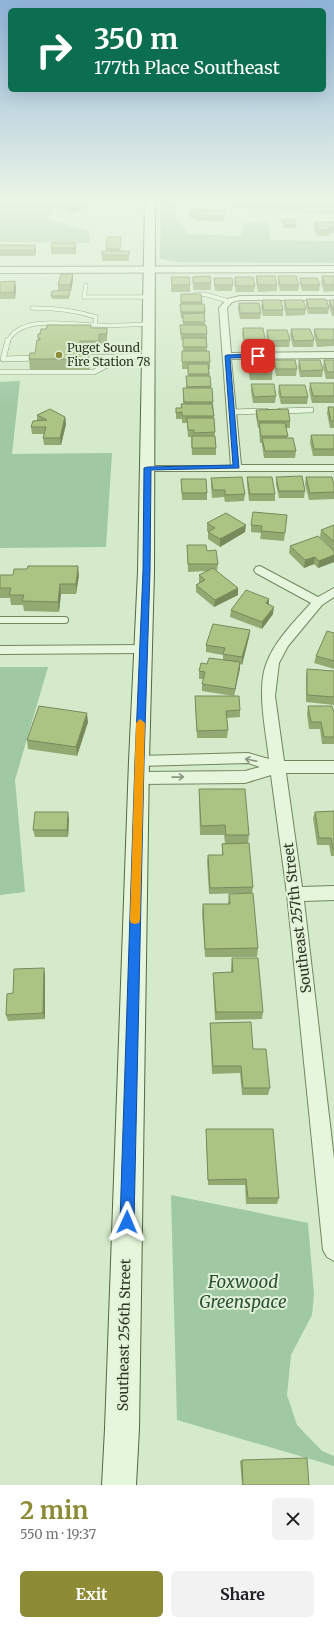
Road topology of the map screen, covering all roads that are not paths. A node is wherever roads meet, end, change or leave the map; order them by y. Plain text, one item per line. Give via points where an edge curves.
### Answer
1 (52, 269) edge
2 (149, 269) edge
3 (0, 270) edge
4 (86, 285) dead end
5 (190, 294) edge
6 (148, 297) junction
7 (334, 298) edge
8 (228, 301) junction
9 (32, 308) dead end
10 (148, 324) junction
11 (95, 325) junction
12 (334, 355) edge
13 (148, 356) junction
14 (227, 356) junction
15 (122, 357) junction
16 (37, 358) edge
17 (80, 358) edge
18 (3, 359) junction
19 (0, 371) edge
20 (311, 410) dead end
21 (232, 412) junction
22 (236, 467) junction
23 (148, 468) junction
24 (334, 468) edge
25 (260, 570) dead end
26 (334, 592) edge
27 (318, 602) junction
28 (0, 620) edge
29 (65, 620) dead end
30 (143, 649) junction
31 (0, 650) edge
32 (278, 767) junction
33 (334, 767) edge
34 (139, 769) junction
35 (334, 893) edge
36 (295, 894) junction
37 (334, 1250) edge
38 (118, 1485) edge

1 - 3 street
2 - 6 main road, Southeast 256th Street
4 - 6 lane via 84,297
5 - 8 lane via 204,294
6 - 10 main road, Southeast 256th Street
7 - 8 street via 244,298
8 - 14 street via 223,308
9 - 11 lane via 83,312 96,317
10 - 11 lane
10 - 13 main road, Southeast 256th Street
11 - 18 lane via 49,323 26,327 8,340
12 - 14 street
13 - 15 lane
13 - 23 main road, Southeast 256th Street
14 - 21 street
15 - 17 lane
15 - 19 lane via 94,372
16 - 18 lane
18 - 19 lane
20 - 21 lane
21 - 22 street
22 - 23 street
22 - 24 street
23 - 30 main road, Southeast 256th Street
25 - 27 street
26 - 27 street, Southeast 257th Street
27 - 32 street, Southeast 257th Street via 283,644 273,664 268,696
28 - 29 lane
30 - 31 street
30 - 34 main road, Southeast 256th Street
32 - 33 street
32 - 34 street via 248,758
32 - 36 street, Southeast 257th Street
34 - 38 main road, Southeast 256th Street via 122,1429
35 - 36 street
36 - 37 street, Southeast 257th Street

